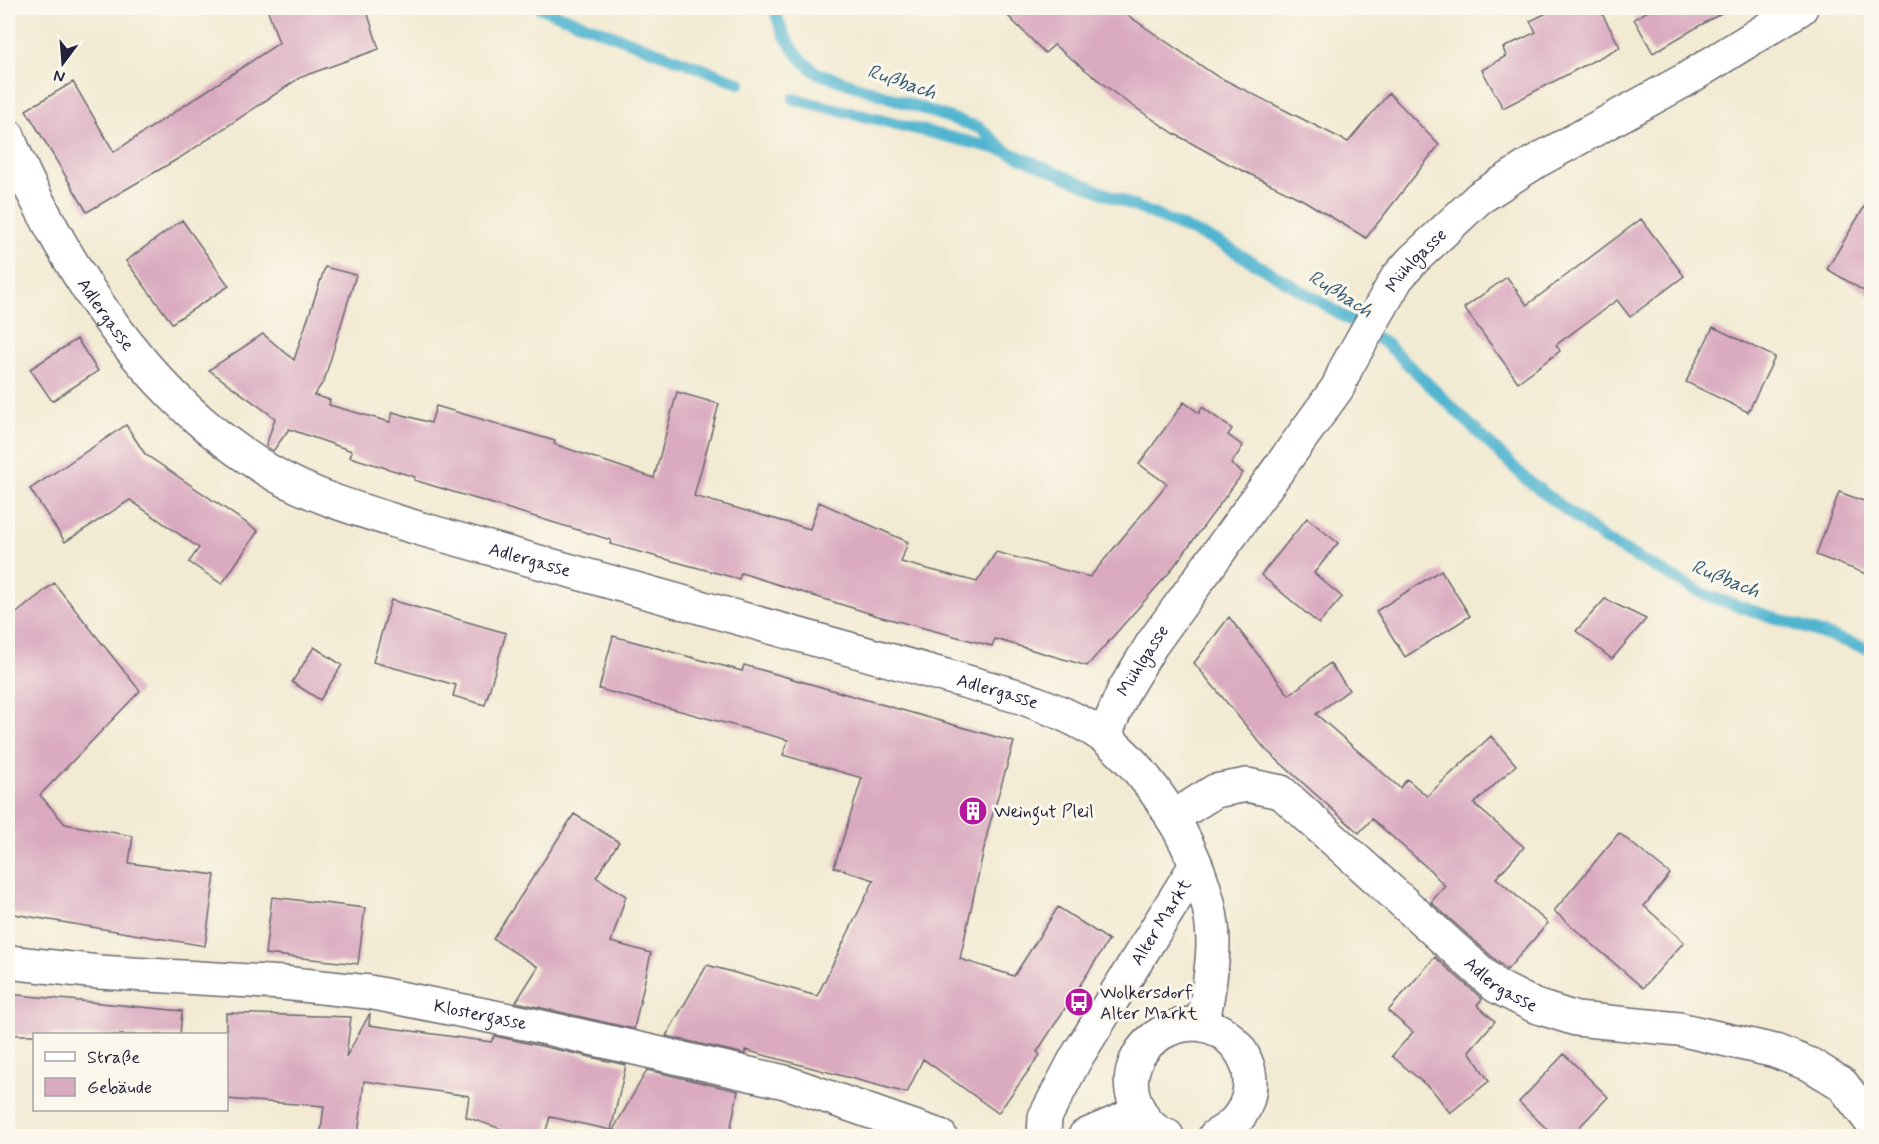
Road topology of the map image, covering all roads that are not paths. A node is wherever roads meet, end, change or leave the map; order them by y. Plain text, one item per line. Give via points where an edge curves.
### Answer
1 (1801, 8) edge
2 (8, 136) edge
3 (1104, 737) junction
4 (1172, 818) junction
5 (1196, 865) junction
6 (8, 962) edge
7 (1203, 1024) junction
8 (1140, 1112) junction
9 (1872, 1123) edge
10 (940, 1137) edge
11 (1044, 1137) edge
12 (1085, 1137) edge
13 (1167, 1137) edge
14 (1215, 1137) edge

1 - 3 street, Mühlgasse via 1685,80 1535,162 1479,198 1413,260 1389,291 1338,387 1152,644 1124,690
2 - 3 street, Adlergasse via 67,255 129,348 201,422 270,472 346,505 421,529 1022,697 1060,712
3 - 4 street, Adlergasse via 1126,757
4 - 5 street, Adlergasse
4 - 9 street, Adlergasse via 1215,791 1247,785 1281,792 1496,986 1535,1006 1576,1019 1679,1029 1775,1051 1811,1065 1842,1084
5 - 7 street, Adlergasse via 1209,909 1213,941
5 - 11 street, Alter Markt via 1076,1058 1045,1118
6 - 10 street, Klostergasse via 369,992 785,1082
7 - 8 street via 1169,1027 1142,1048 1134,1063 1132,1080 1133,1097
7 - 14 street via 1230,1038 1247,1063 1250,1078 1245,1108 1236,1121
8 - 12 street
8 - 13 street via 1150,1126

